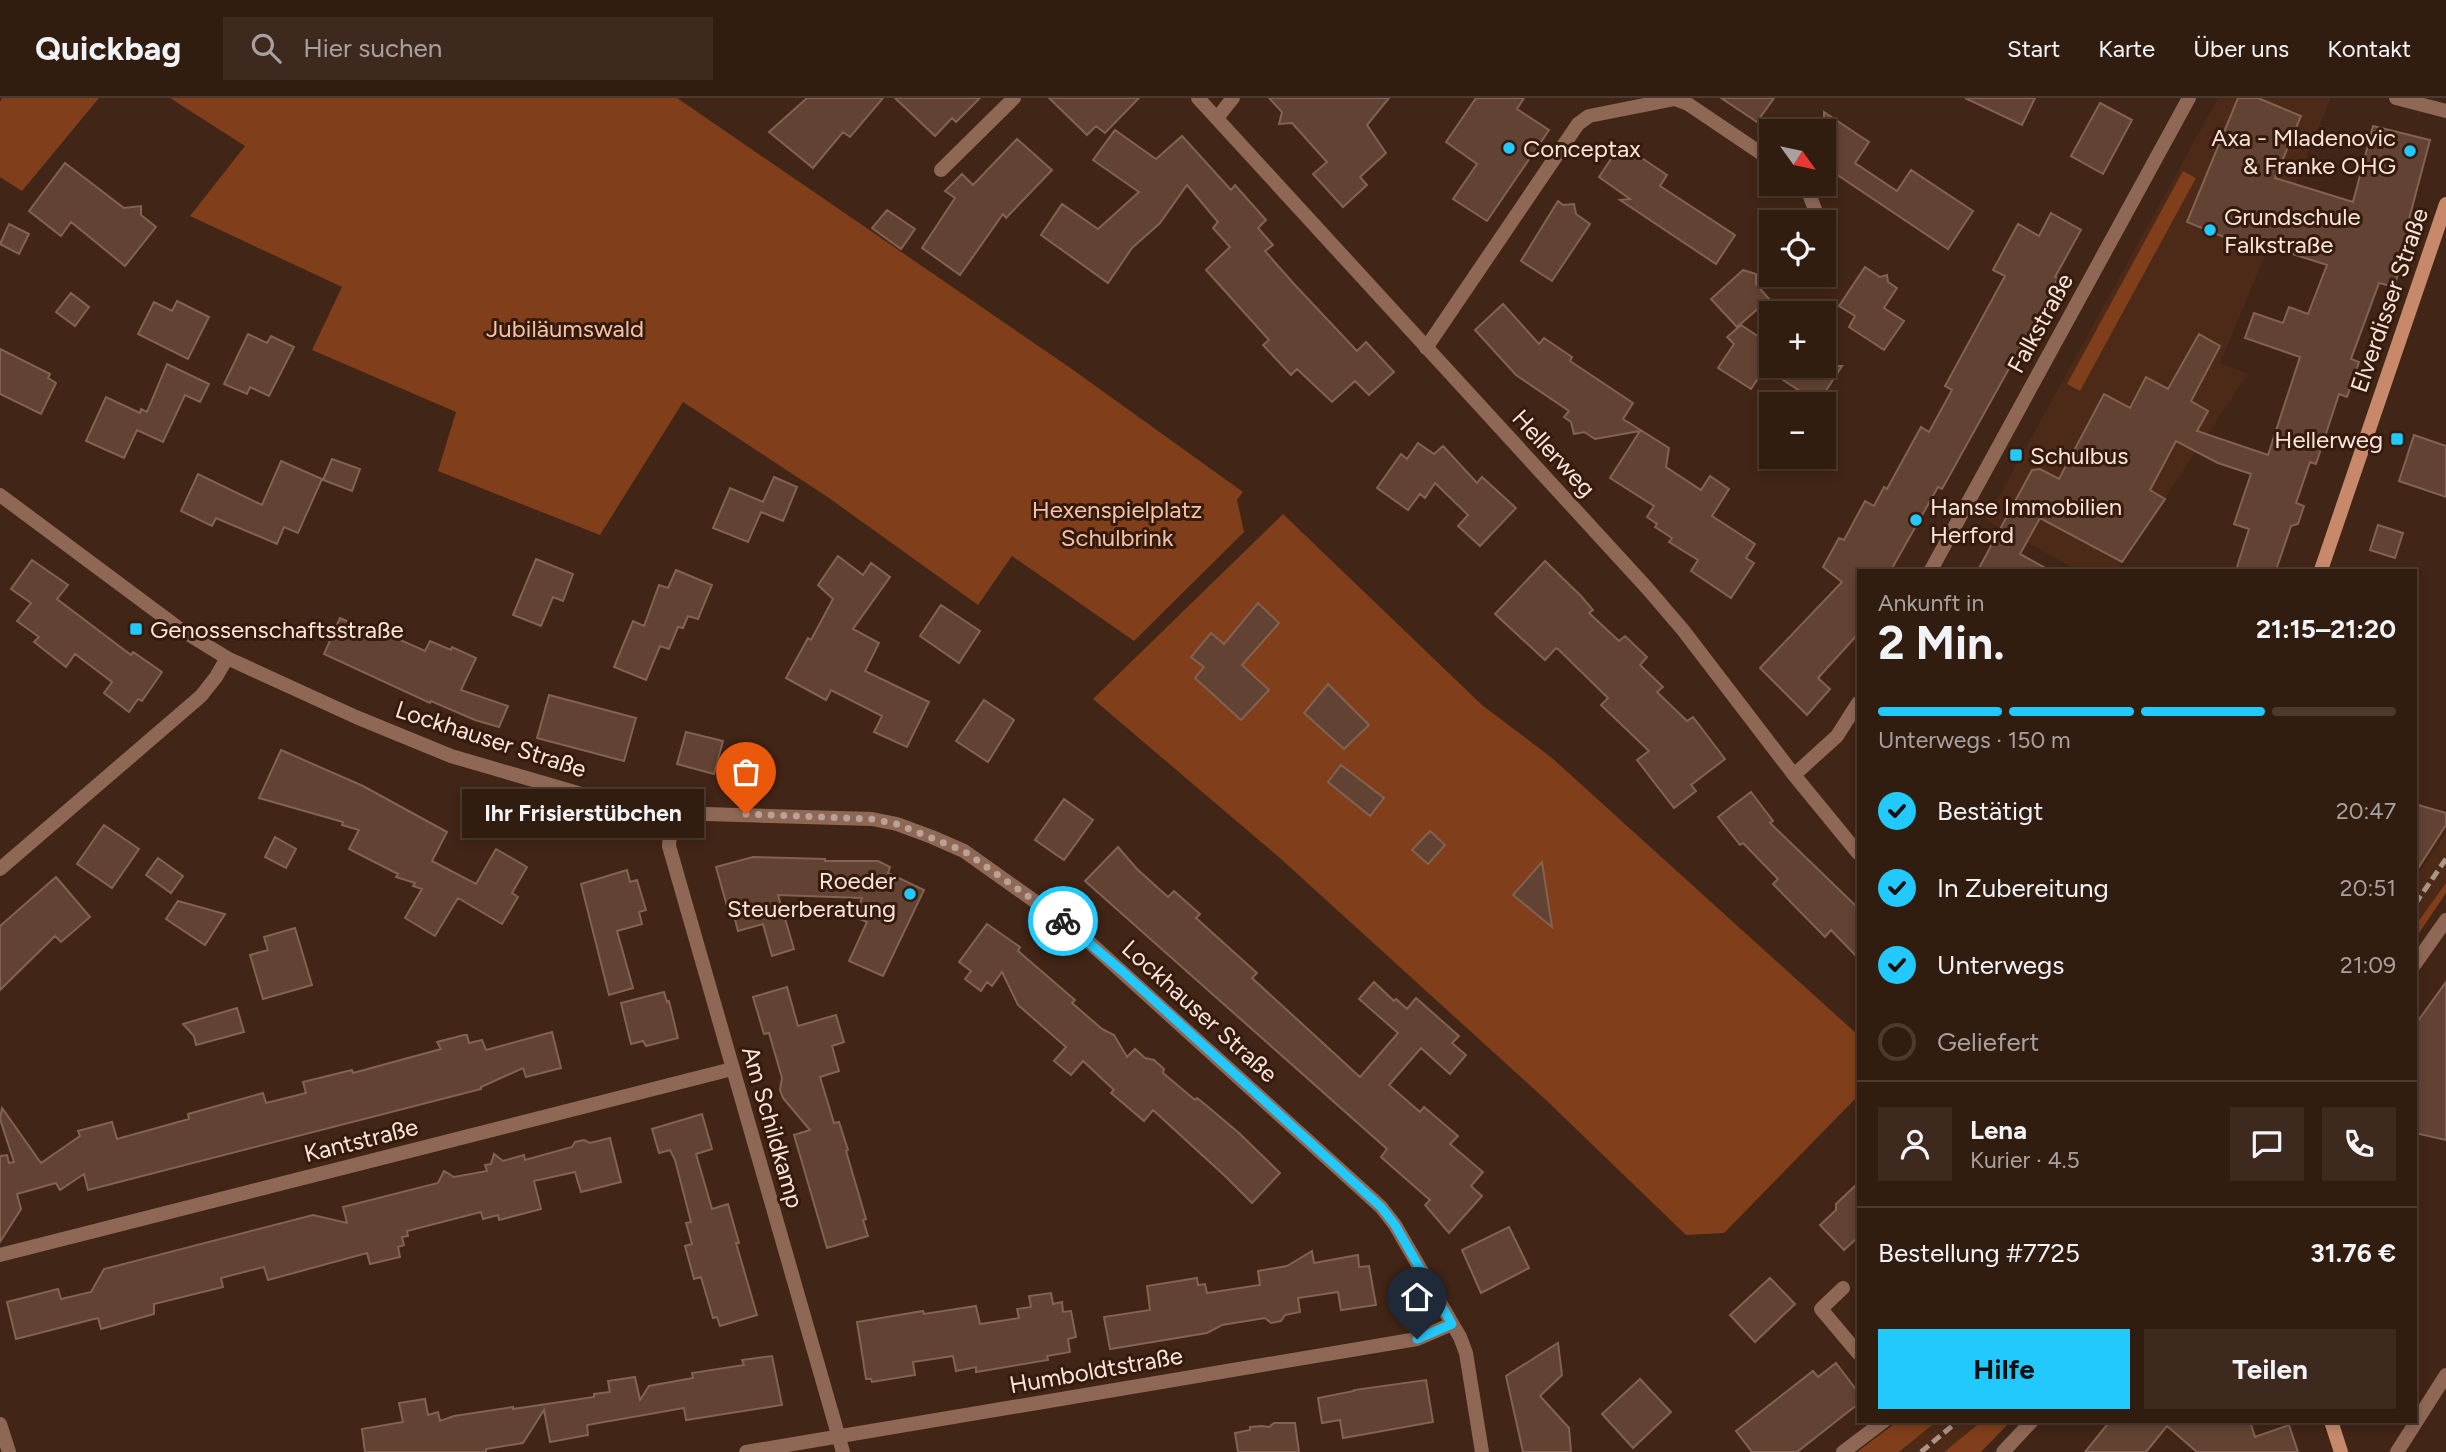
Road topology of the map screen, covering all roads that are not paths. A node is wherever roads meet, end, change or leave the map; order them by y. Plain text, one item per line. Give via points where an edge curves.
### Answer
1 (1014, 98) edge
2 (1198, 98) edge
3 (1233, 98) edge
4 (2189, 98) edge
5 (2396, 98) edge
6 (2446, 111) edge
7 (1217, 118) junction
8 (1759, 152) edge
9 (940, 170) dead end
10 (2446, 204) edge
11 (1426, 348) junction
12 (0, 495) edge
13 (1932, 569) edge
14 (2321, 569) edge
15 (227, 658) junction
16 (1857, 706) edge
17 (1794, 775) junction
18 (672, 813) junction
19 (1857, 852) edge
20 (0, 869) edge
21 (2446, 920) edge
22 (2417, 961) edge
23 (733, 1069) junction
24 (0, 1255) edge
25 (1843, 1288) dead end
26 (1452, 1324) junction
27 (1857, 1352) edge
28 (2446, 1375) edge
29 (2417, 1421) edge
30 (1881, 1423) edge
31 (2030, 1423) edge
32 (2332, 1423) edge
33 (2415, 1423) edge
34 (0, 1424) edge
35 (839, 1436) junction
36 (9, 1452) edge
37 (746, 1452) edge
38 (843, 1452) edge
39 (1482, 1452) edge
40 (1843, 1452) edge
41 (2003, 1452) edge
42 (2341, 1452) edge
43 (2397, 1452) edge

1 - 9 street
2 - 7 street, Hellerweg
3 - 7 street
4 - 13 street, Falkstraße
5 - 6 street
7 - 11 street, Hellerweg
8 - 11 street via 1675,99 1589,116 1578,124
10 - 14 main road, Elverdisser Straße
11 - 17 street, Hellerweg via 1647,588
12 - 15 street, Lockhauser Straße via 180,629
15 - 18 street, Lockhauser Straße via 451,755 595,798
15 - 20 street via 201,696
16 - 17 street via 1837,736
17 - 19 street, Hellerweg
18 - 23 street, Am Schildkamp via 669,846
18 - 26 street, Lockhauser Straße via 872,819 932,837 972,857 1078,932 1381,1207
21 - 22 street
23 - 24 street, Kantstraße
23 - 35 street, Am Schildkamp
25 - 27 street via 1821,1309
26 - 35 street, Humboldtstraße via 1417,1339
26 - 39 street, Lockhauser Straße via 1466,1353
28 - 29 street
30 - 40 street
31 - 41 street
32 - 42 main road
33 - 43 street
34 - 36 street
35 - 37 street, Humboldtstraße
35 - 38 street, Am Schildkamp

